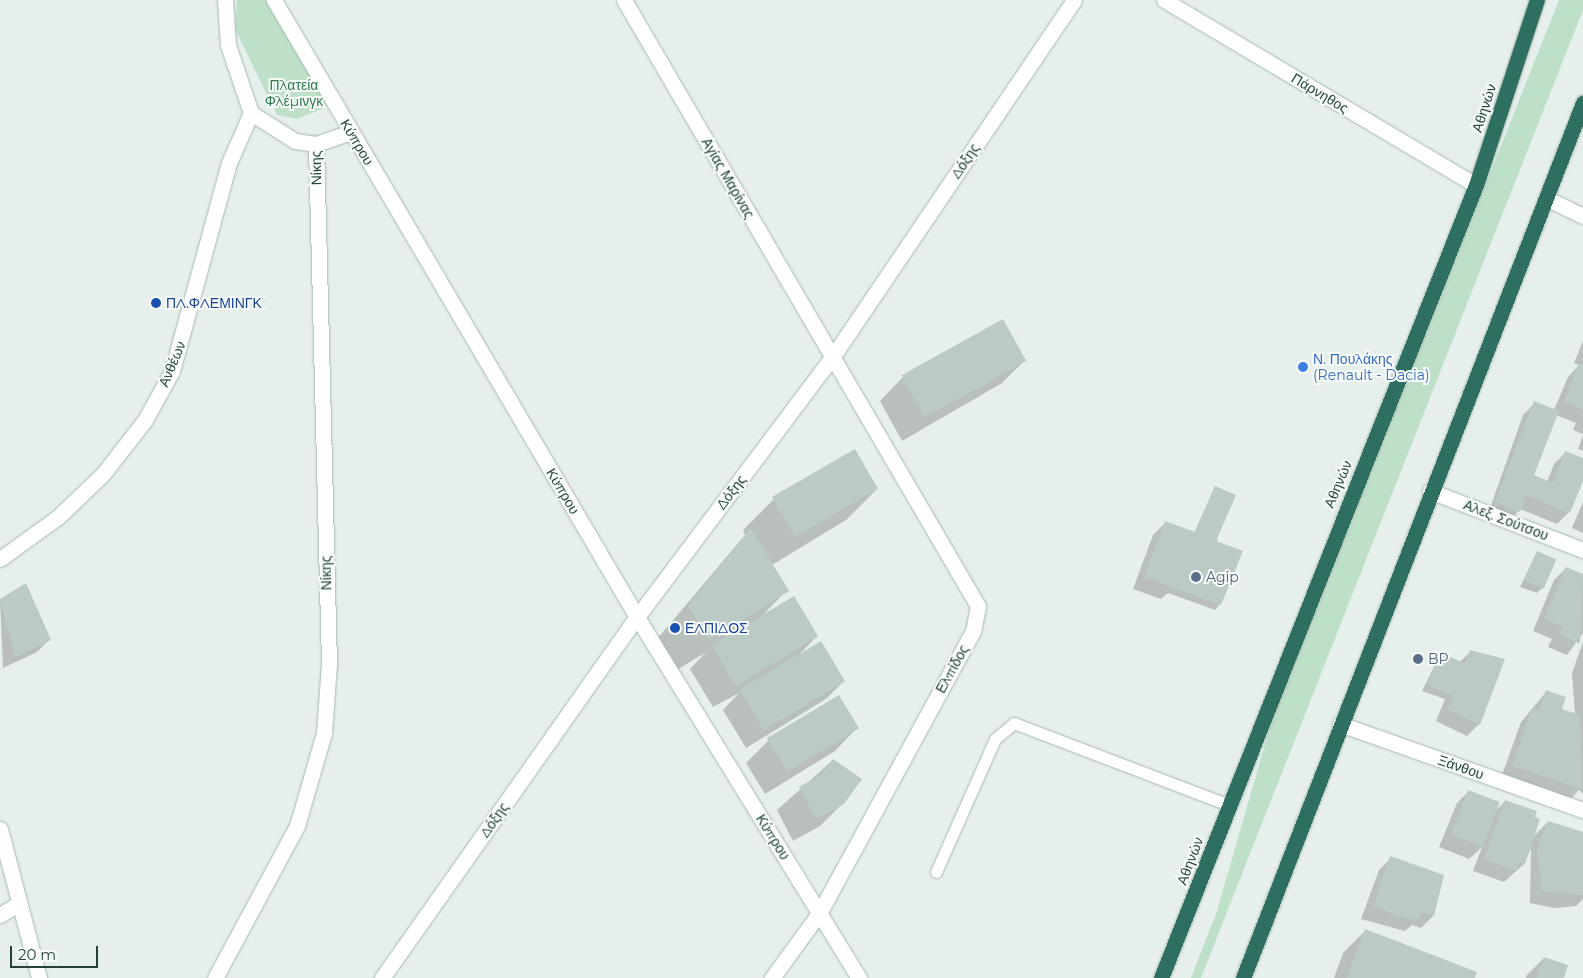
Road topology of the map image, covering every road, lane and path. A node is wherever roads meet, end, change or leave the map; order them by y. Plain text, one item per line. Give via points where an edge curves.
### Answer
1 (225, 0) edge
2 (274, 0) edge
3 (624, 0) edge
4 (1074, 0) edge
5 (1164, 0) edge
6 (1538, 0) edge
7 (1583, 103) edge
8 (251, 113) junction
9 (351, 132) junction
10 (316, 144) junction
11 (1476, 185) junction
12 (1546, 198) junction
13 (1583, 216) edge
14 (833, 356) junction
15 (1430, 491) junction
16 (1583, 550) edge
17 (0, 560) edge
18 (637, 617) junction
19 (1340, 724) junction
20 (1229, 805) junction
21 (1583, 810) edge
22 (0, 829) edge
23 (936, 872) dead end
24 (19, 903) junction
25 (820, 912) junction
26 (0, 915) edge
27 (39, 978) edge
28 (215, 978) edge
29 (382, 978) edge
30 (772, 978) edge
31 (858, 978) edge
32 (1162, 978) edge
33 (1243, 978) edge

1 - 8 street via 228,45
2 - 9 street, Κύπρου
3 - 14 street, Αγίας Μαρίνας
4 - 14 street, Δόξης
5 - 11 street, Πάρνηθος
6 - 11 highway, Αθηνών
7 - 12 highway
8 - 10 street via 295,141
8 - 17 street, Ανθέων via 229,163 172,371 145,420 103,474 58,517
9 - 10 street
9 - 18 street, Κύπρου
10 - 28 street, Νίκης via 329,664 324,733 297,826
11 - 20 highway, Αθηνών
12 - 13 street
12 - 15 highway
14 - 18 street, Δόξης
14 - 25 street, Ελπίδος via 976,598 979,614
15 - 16 street, Αλεξ. Σούτσου
15 - 19 highway
18 - 25 street, Κύπρου
18 - 29 street, Δόξης
19 - 21 street, Ξάνθου
19 - 33 highway
20 - 23 lane via 1014,723 995,739
20 - 32 highway, Αθηνών
22 - 24 street
24 - 26 street
24 - 27 street
25 - 30 street, Ελπίδος
25 - 31 street, Κύπρου

